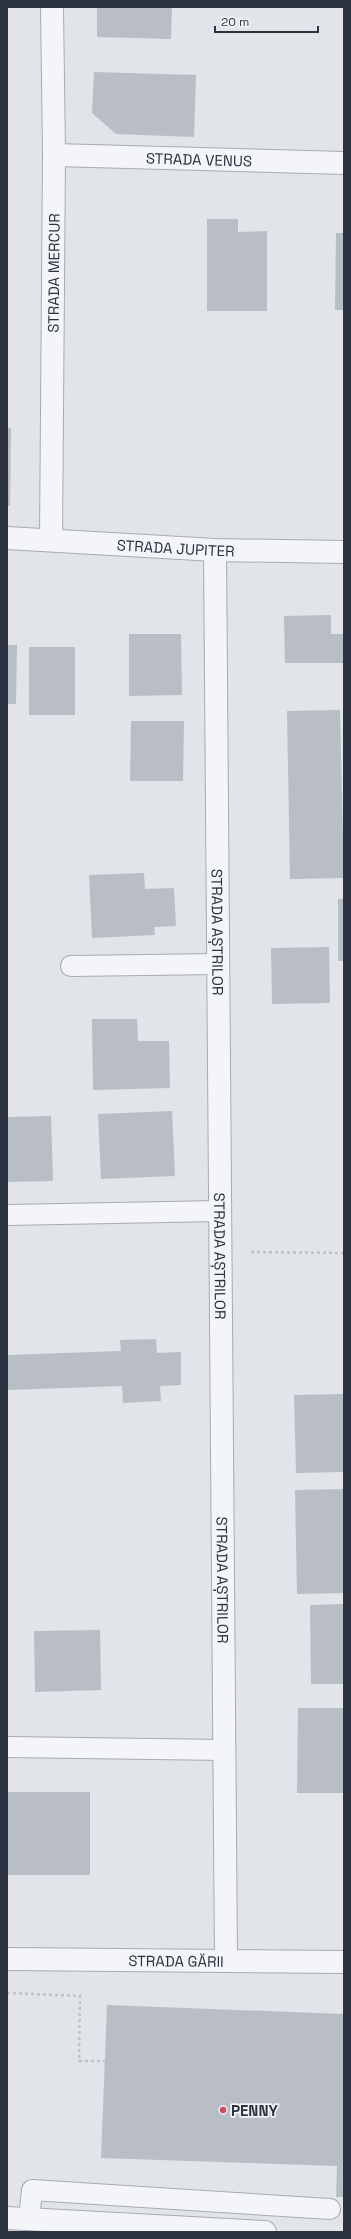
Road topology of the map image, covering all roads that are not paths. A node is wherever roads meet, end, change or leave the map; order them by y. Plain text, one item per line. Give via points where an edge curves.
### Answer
1 (52, 7) edge
2 (54, 155) junction
3 (344, 162) edge
4 (7, 538) edge
5 (51, 540) junction
6 (215, 550) junction
7 (344, 552) edge
8 (218, 964) junction
9 (71, 966) dead end
10 (220, 1211) junction
11 (7, 1216) edge
12 (7, 1747) edge
13 (225, 1750) junction
14 (7, 1959) edge
15 (226, 1961) junction
16 (344, 1962) edge
17 (330, 2209) dead end
18 (7, 2218) edge
19 (29, 2220) junction
20 (265, 2232) edge

1 - 2 street, STRADA MERCUR
2 - 3 street, STRADA VENUS
2 - 5 street, STRADA MERCUR
4 - 5 street, STRADA JUPITER
5 - 6 street, STRADA JUPITER
6 - 7 street, STRADA JUPITER
6 - 8 street, STRADA AȘTRILOR
8 - 9 lane
8 - 10 street, STRADA AȘTRILOR
10 - 11 lane
10 - 13 street, STRADA AȘTRILOR
12 - 13 lane
13 - 15 street, STRADA AȘTRILOR
14 - 15 street, STRADA GĂRII
15 - 16 street, STRADA GĂRII
17 - 19 lane via 32,2190
18 - 19 street
19 - 20 street

